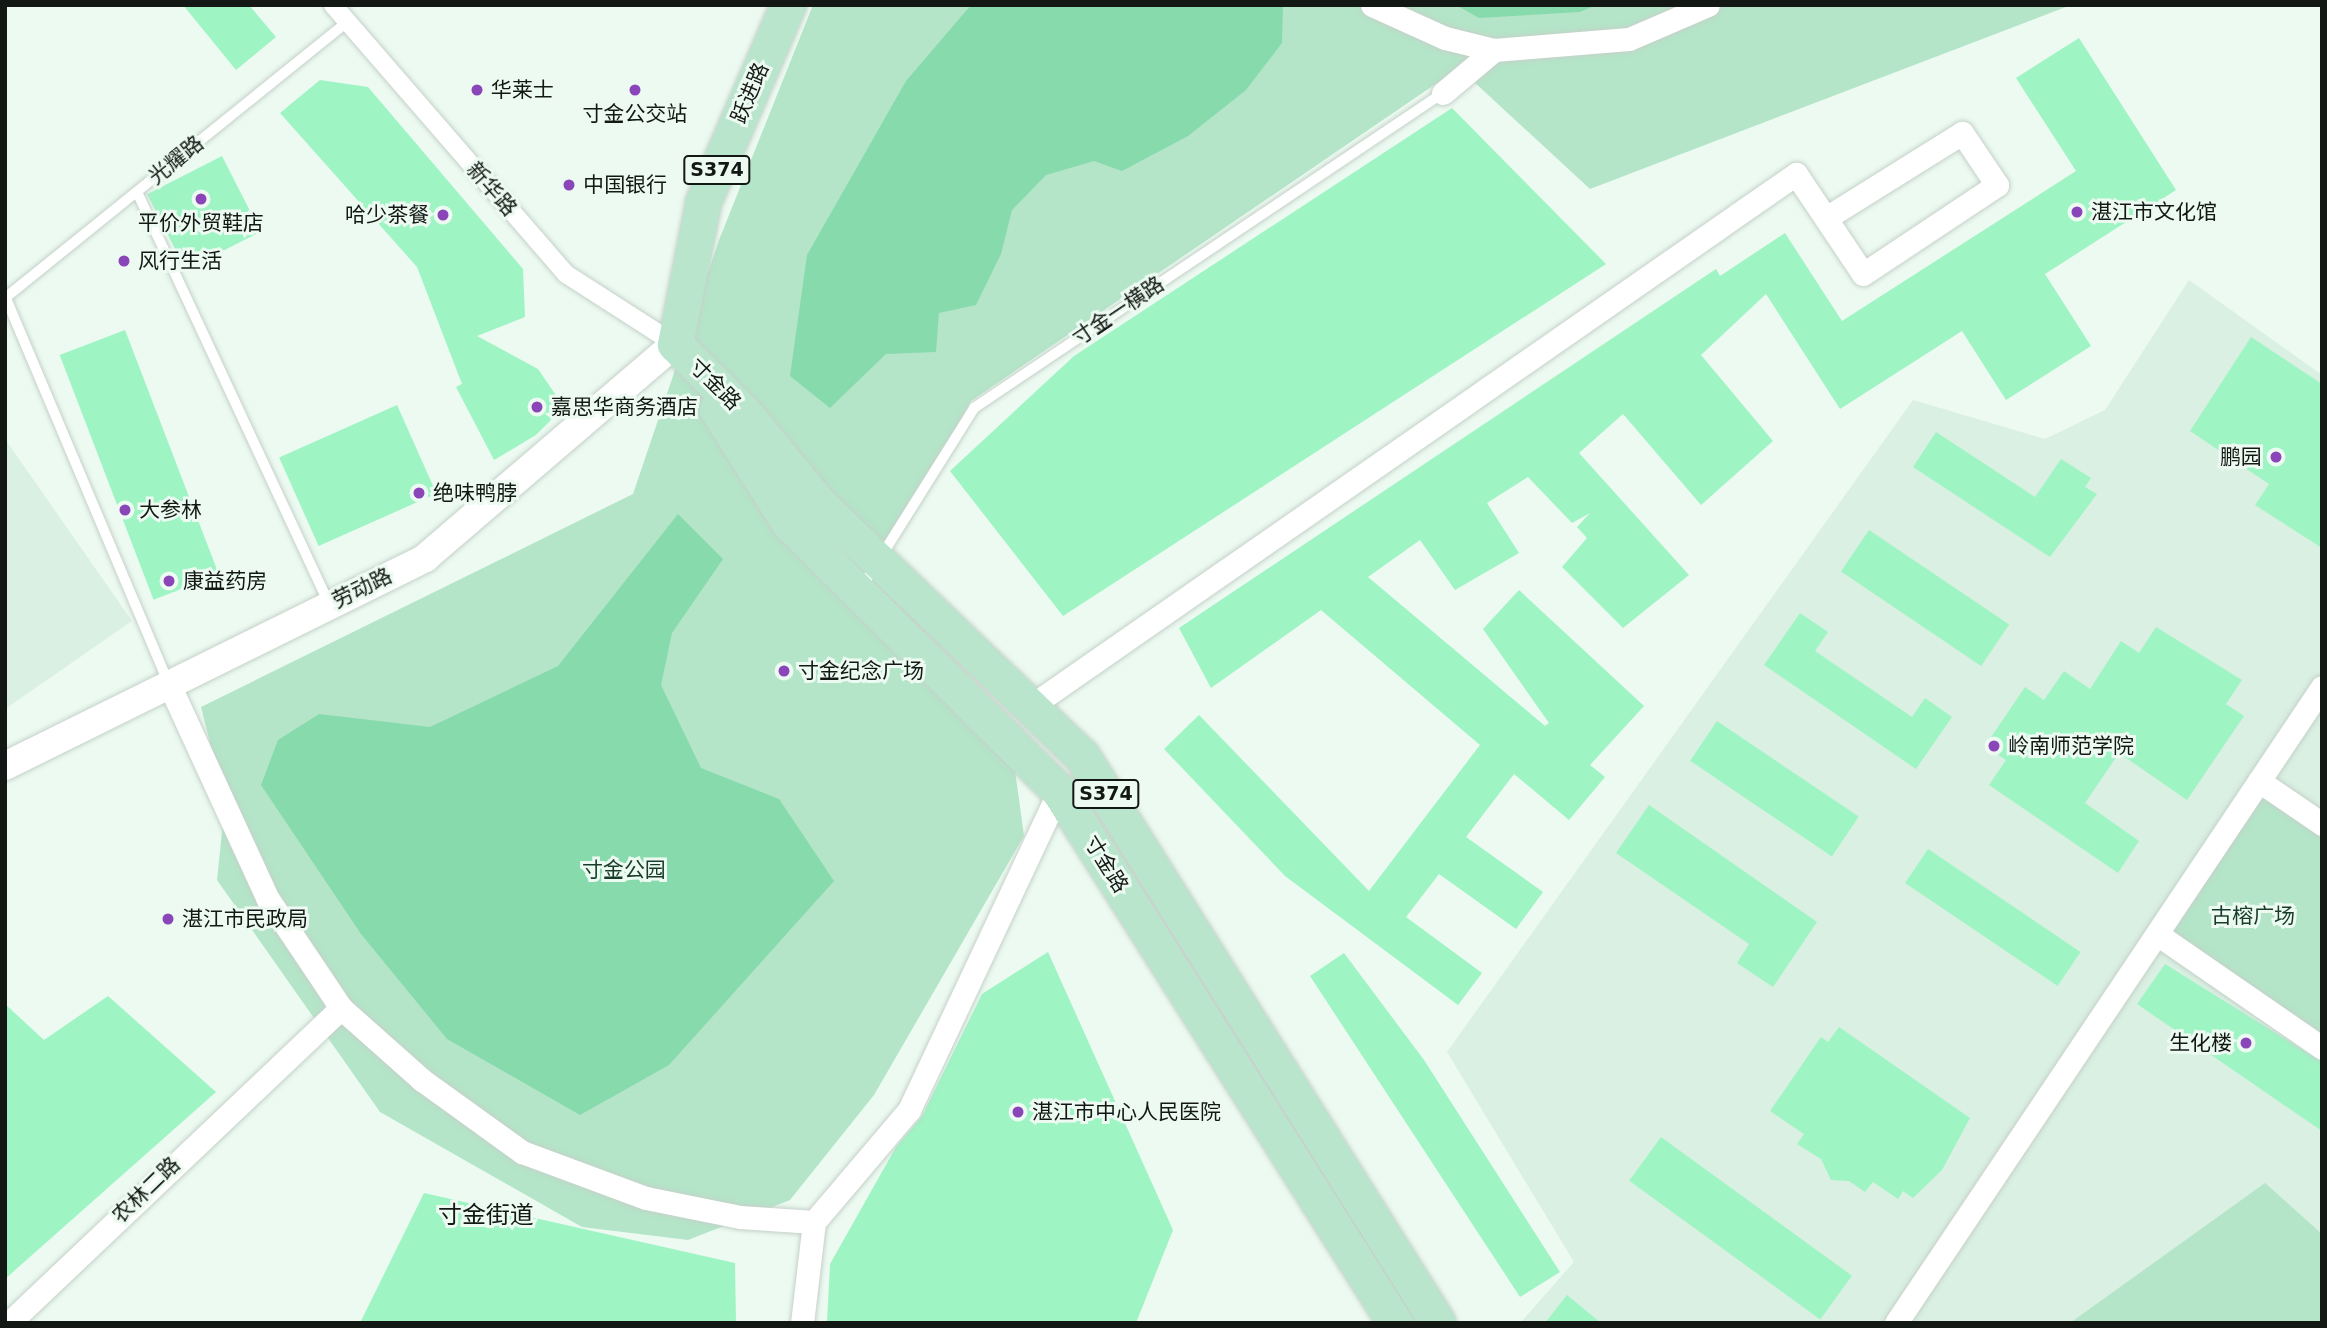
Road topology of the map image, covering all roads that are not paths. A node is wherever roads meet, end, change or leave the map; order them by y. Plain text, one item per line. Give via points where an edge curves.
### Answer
1 (333, 5) edge
2 (788, 5) edge
3 (1373, 5) edge
4 (1708, 5) edge
5 (347, 22) junction
6 (1494, 50) junction
7 (1443, 93) joint
8 (137, 192) junction
9 (1826, 218) junction
10 (6, 297) edge
11 (675, 344) junction
12 (880, 562) junction
13 (859, 592) junction
14 (329, 604) junction
15 (169, 682) junction
16 (2322, 687) edge
17 (1031, 706) junction
18 (5, 766) edge
19 (2259, 781) junction
20 (1059, 790) junction
21 (2322, 824) edge
22 (2157, 934) junction
23 (341, 1008) junction
24 (2322, 1048) edge
25 (814, 1222) junction
26 (9, 1323) edge
27 (802, 1323) edge
28 (1395, 1323) edge
29 (1438, 1323) edge
30 (1896, 1323) edge

1 - 5 street, 新华路
2 - 11 main road, 跃进路 / S374 via 703,202
3 - 6 street via 1445,38
4 - 6 street via 1629,40
5 - 8 lane, 光耀路
5 - 11 street, 新华路 via 566,274
6 - 7 street
7 - 12 lane, 寸金一横路 via 974,408
8 - 10 lane, 光耀路
8 - 14 lane
9 - 9 street via 1863,274 1997,186 1962,133
9 - 17 street via 1796,174
10 - 15 lane
11 - 12 main road, 寸金路 / S374 via 746,415 819,505
11 - 13 main road, 寸金路 / S374 via 789,523
11 - 14 street, 劳动路 via 425,558
12 - 13 lane, 寸金一横路
12 - 17 main road, 寸金路 / S374
13 - 20 main road, 寸金路 / S374
14 - 15 street, 劳动路
15 - 18 street, 劳动路
15 - 23 street via 268,899
16 - 19 street
17 - 29 main road, 寸金路 / S374 via 1082,756
19 - 21 street
19 - 22 street
20 - 25 street via 909,1110
20 - 28 main road, 寸金路 / S374
22 - 24 street
22 - 30 street
23 - 25 street via 422,1080 522,1152 646,1198 740,1217
23 - 26 street, 农林二路 via 283,1058
25 - 27 street

